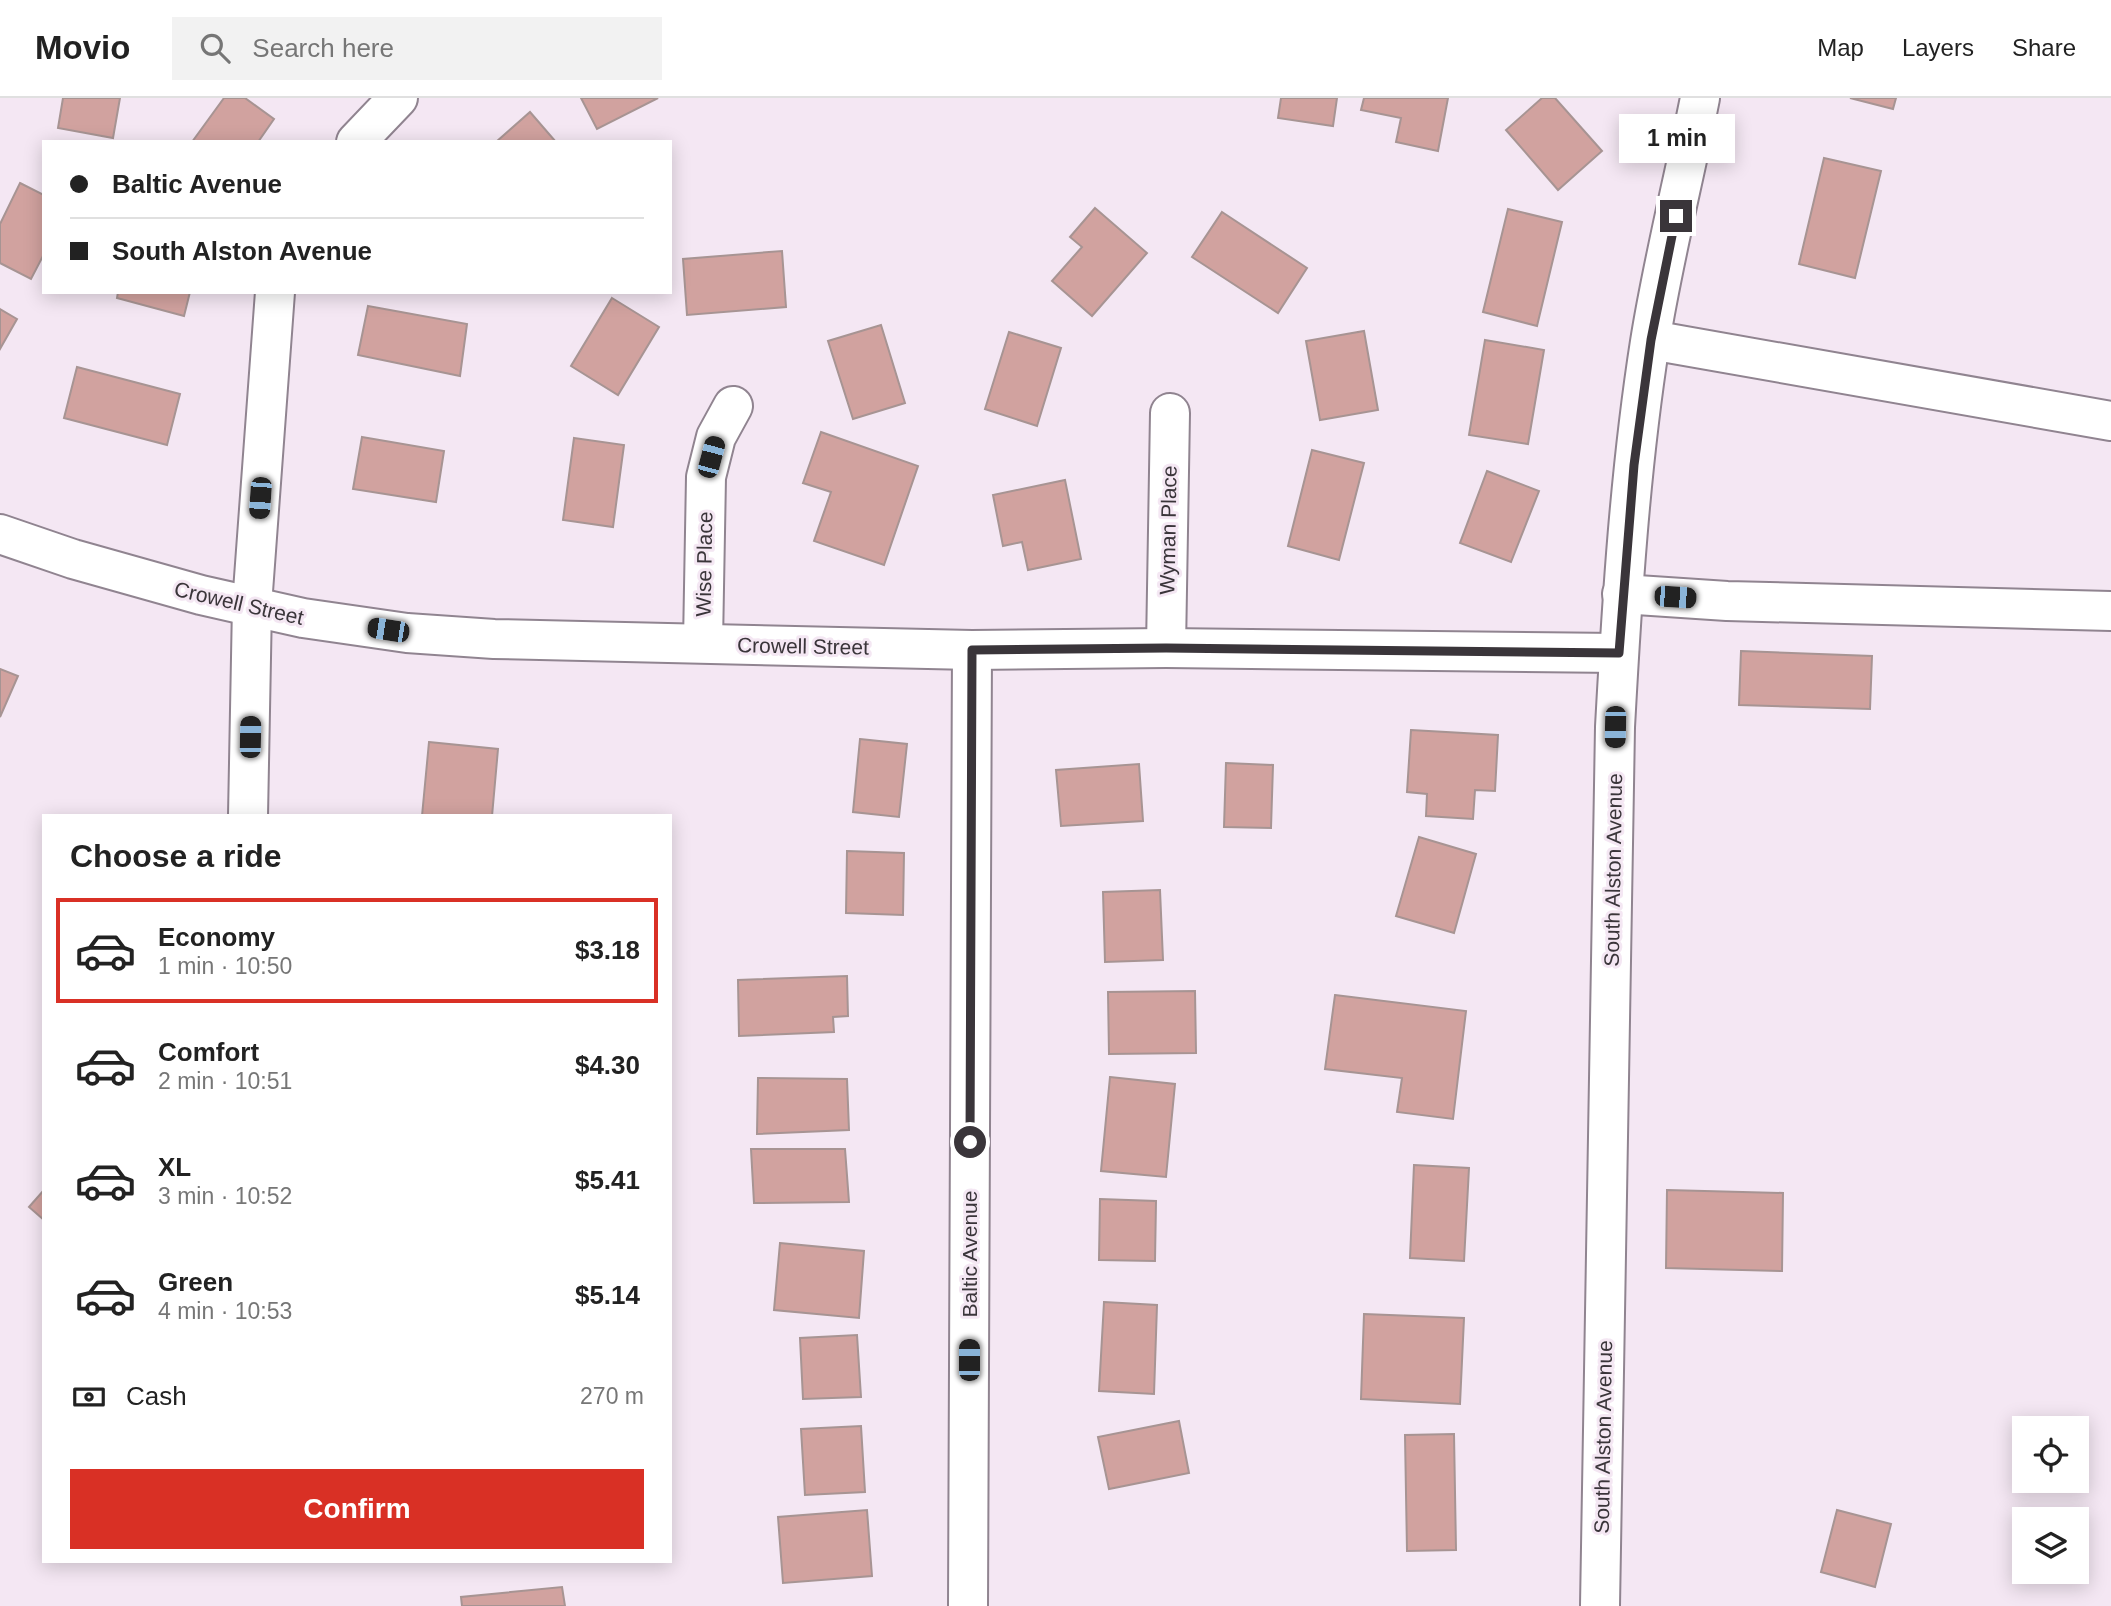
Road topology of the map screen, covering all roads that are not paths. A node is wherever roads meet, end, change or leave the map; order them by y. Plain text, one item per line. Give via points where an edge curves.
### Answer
1 (398, 98) edge
2 (1700, 98) edge
3 (358, 140) edge
4 (275, 294) edge
5 (1651, 340) junction
6 (733, 406) dead end
7 (1170, 413) dead end
8 (2111, 421) edge
9 (0, 534) edge
10 (1622, 594) junction
11 (252, 605) junction
12 (2111, 611) edge
13 (703, 643) junction
14 (1166, 648) junction
15 (972, 650) junction
16 (1619, 653) junction
17 (248, 814) edge
18 (968, 1606) edge
19 (1600, 1606) edge

1 - 3 street
2 - 5 street, South Alston Avenue
4 - 11 street
5 - 8 street
5 - 10 street, South Alston Avenue
6 - 13 street, Wise Place via 716,437 706,477
7 - 14 street, Wyman Place
9 - 11 street, Crowell Street via 153,583
10 - 12 street
10 - 16 street, South Alston Avenue
11 - 13 street, Crowell Street via 303,618 407,633
11 - 17 street
13 - 15 street, Crowell Street
14 - 15 street, Crowell Street
14 - 16 street, Crowell Street
15 - 18 street, Baltic Avenue
16 - 19 street, South Alston Avenue

